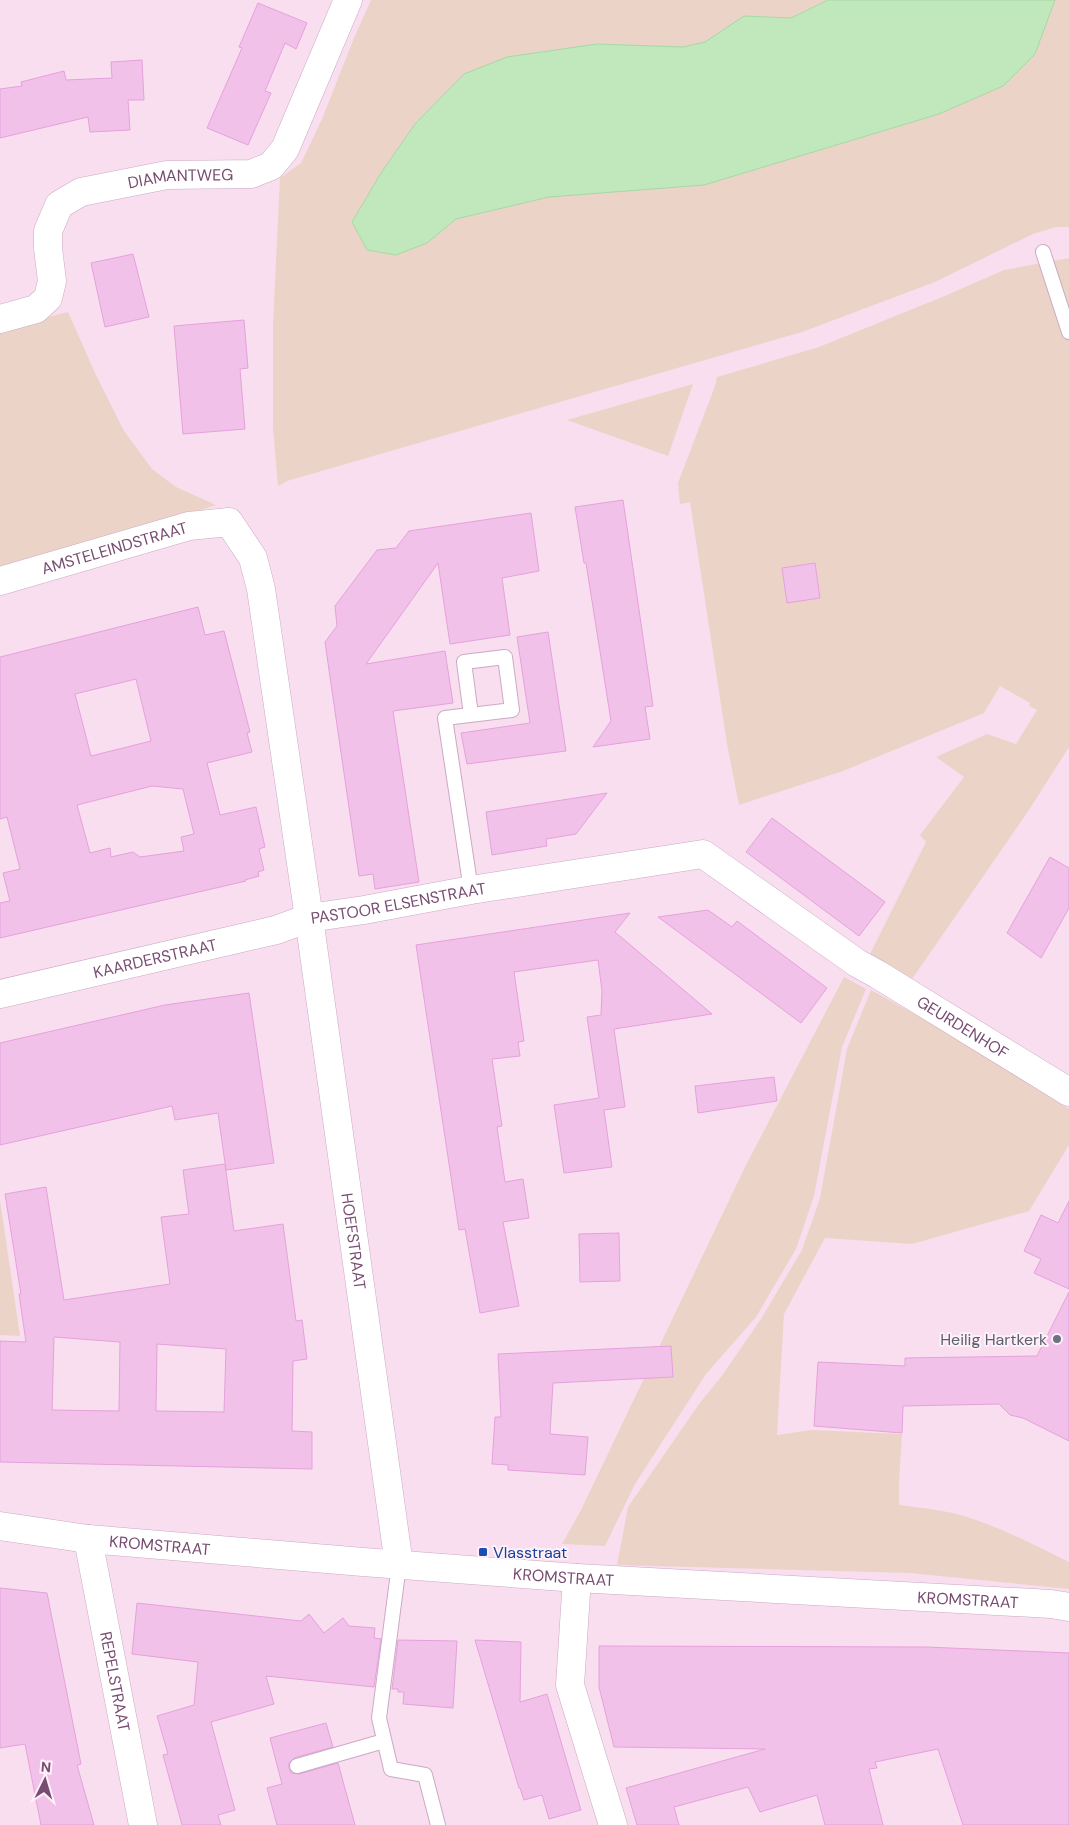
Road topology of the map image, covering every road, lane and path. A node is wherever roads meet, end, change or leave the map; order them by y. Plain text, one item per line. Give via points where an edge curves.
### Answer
1 (348, 0) edge
2 (1043, 252) dead end
3 (0, 319) edge
4 (1069, 332) edge
5 (229, 522) joint
6 (0, 581) edge
7 (471, 715) junction
8 (471, 890) junction
9 (309, 918) junction
10 (857, 964) joint
11 (0, 994) edge
12 (1069, 1092) edge
13 (0, 1526) edge
14 (88, 1539) junction
15 (399, 1565) junction
16 (577, 1578) junction
17 (1069, 1607) edge
18 (384, 1741) junction
19 (297, 1766) dead end
20 (143, 1825) edge
21 (438, 1825) edge
22 (613, 1825) edge

1 - 3 street, DIAMANTWEG via 285,149 271,166 251,174 167,175 81,192 59,205 48,231 52,281 48,298 36,309
2 - 4 lane
5 - 6 street, AMSTELEINDSTRAAT via 189,526
5 - 9 street, PASTOOR ELSENSTRAAT via 253,558 261,589
7 - 7 lane via 464,662 505,657 512,710
7 - 8 lane via 445,718
8 - 9 street, PASTOOR ELSENSTRAAT
8 - 10 street, PASTOOR ELSENSTRAAT via 703,854
9 - 11 street, KAARDERSTRAAT via 276,930
9 - 15 street, HOEFSTRAAT
10 - 12 street, GEURDENHOF
13 - 14 street, KROMSTRAAT
14 - 15 street, KROMSTRAAT
14 - 20 street, REPELSTRAAT
15 - 16 street, KROMSTRAAT
15 - 18 lane via 379,1718
16 - 17 street, KROMSTRAAT
16 - 22 street via 570,1685
18 - 19 lane
18 - 21 lane via 390,1769 425,1775

